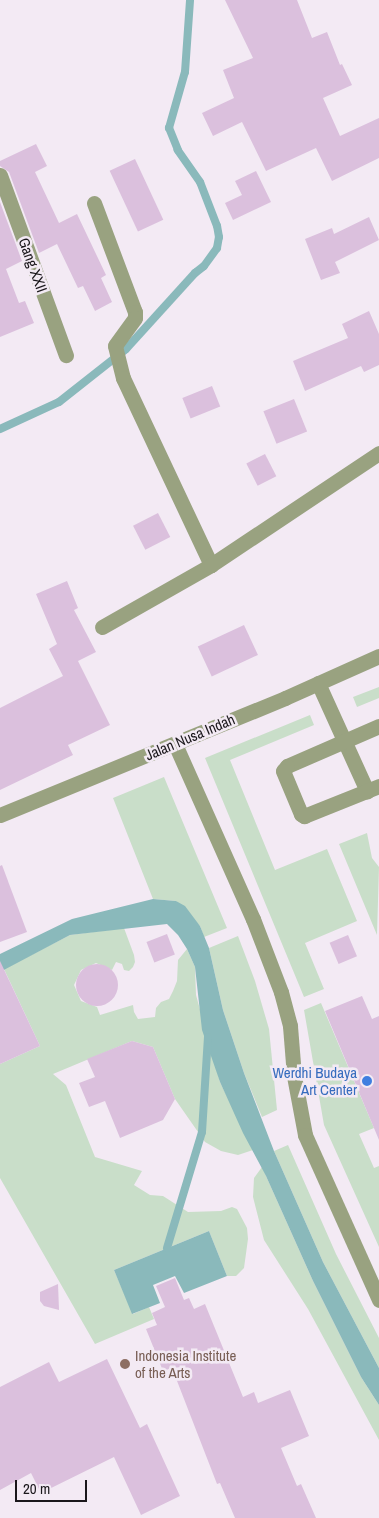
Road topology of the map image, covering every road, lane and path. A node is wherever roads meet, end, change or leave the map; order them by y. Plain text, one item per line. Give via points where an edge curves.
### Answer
1 (0, 175) edge
2 (94, 203) dead end
3 (66, 355) dead end
4 (379, 453) edge
5 (211, 565) junction
6 (102, 627) dead end
7 (379, 656) edge
8 (318, 683) junction
9 (379, 726) edge
10 (345, 741) junction
11 (175, 744) junction
12 (373, 788) edge
13 (0, 815) edge
14 (379, 1300) edge

1 - 3 street, Gang XXII
2 - 5 street via 135,312 115,344 123,378
4 - 5 street
5 - 6 street
7 - 8 street, Jalan Nusa Indah
8 - 10 street
8 - 11 street, Jalan Nusa Indah
9 - 10 street
10 - 12 street
10 - 12 street via 284,768 301,814 307,816
11 - 13 street, Jalan Nusa Indah
11 - 14 street via 281,992 290,1026 294,1076 305,1135

